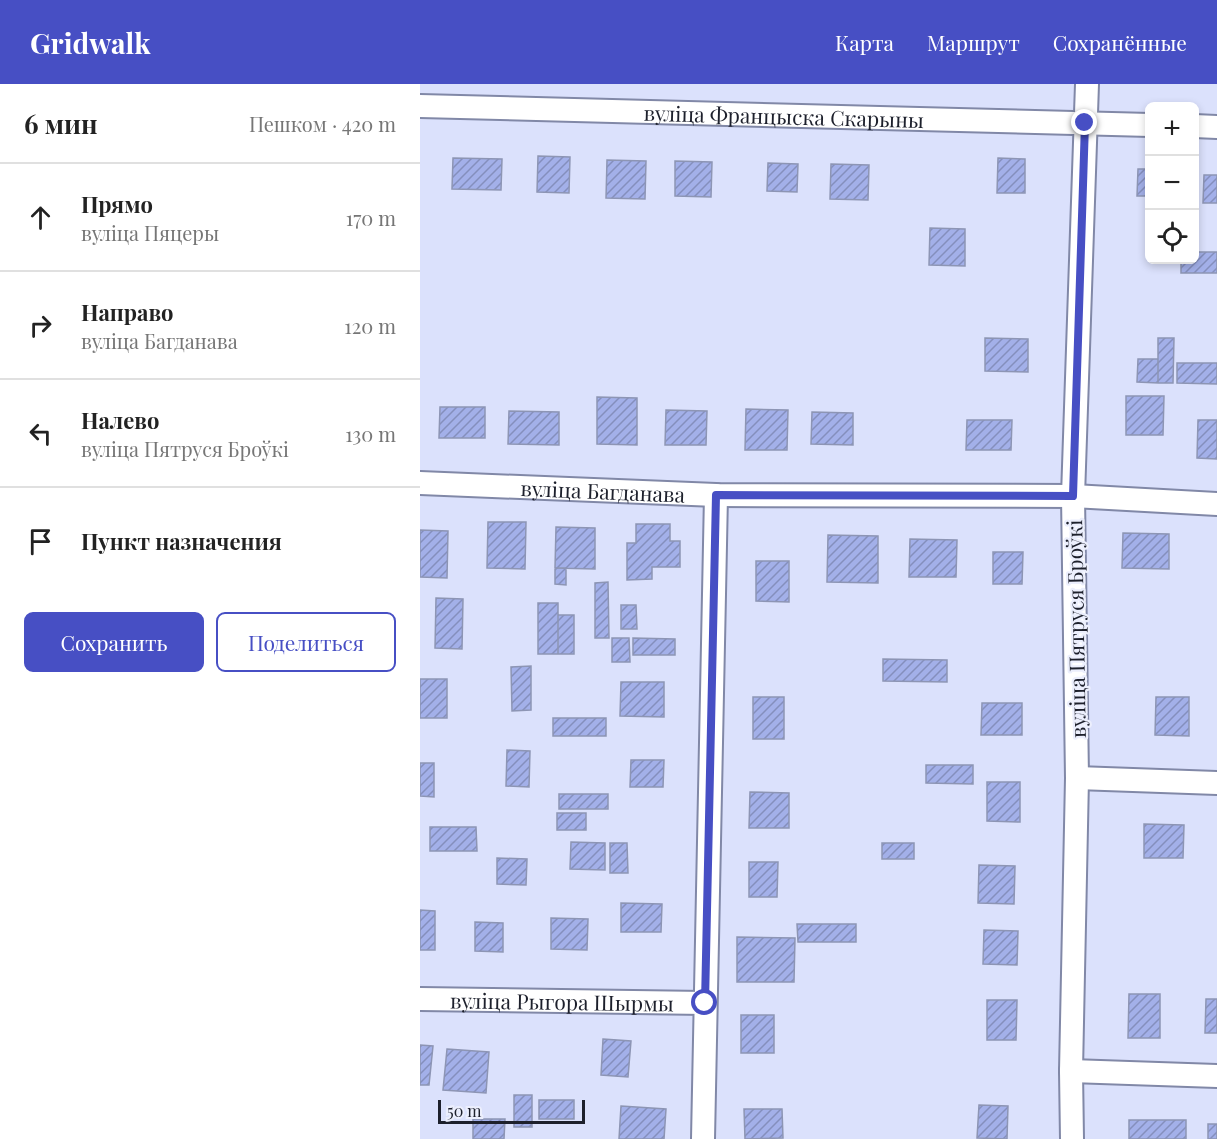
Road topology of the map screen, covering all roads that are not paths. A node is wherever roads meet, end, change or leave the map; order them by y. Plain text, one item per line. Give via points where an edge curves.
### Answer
1 (1087, 84) edge
2 (420, 106) edge
3 (1085, 123) junction
4 (1145, 125) edge
5 (1199, 126) edge
6 (1217, 127) edge
7 (420, 483) edge
8 (716, 495) junction
9 (1073, 496) junction
10 (1217, 504) edge
11 (1077, 778) junction
12 (1217, 783) edge
13 (420, 999) edge
14 (705, 1003) junction
15 (1071, 1071) junction
16 (1217, 1076) edge
17 (703, 1139) edge
18 (1072, 1139) edge

1 - 3 street, вуліца Пятруся Броўкі
2 - 3 street, вуліца Францыска Скарыны
3 - 4 street, вуліца Францыска Скарыны
3 - 9 street, вуліца Пятруся Броўкі
5 - 6 street
7 - 8 street, вуліца Багданава
8 - 9 street, вуліца Багданава
8 - 14 street
9 - 10 street, вуліца Багданава
9 - 11 street, вуліца Пятруся Броўкі
11 - 12 street
11 - 15 street, вуліца Пятруся Броўкі
13 - 14 street, вуліца Рыгора Шырмы
14 - 17 street
15 - 16 street
15 - 18 street, вуліца Пятруся Броўкі

